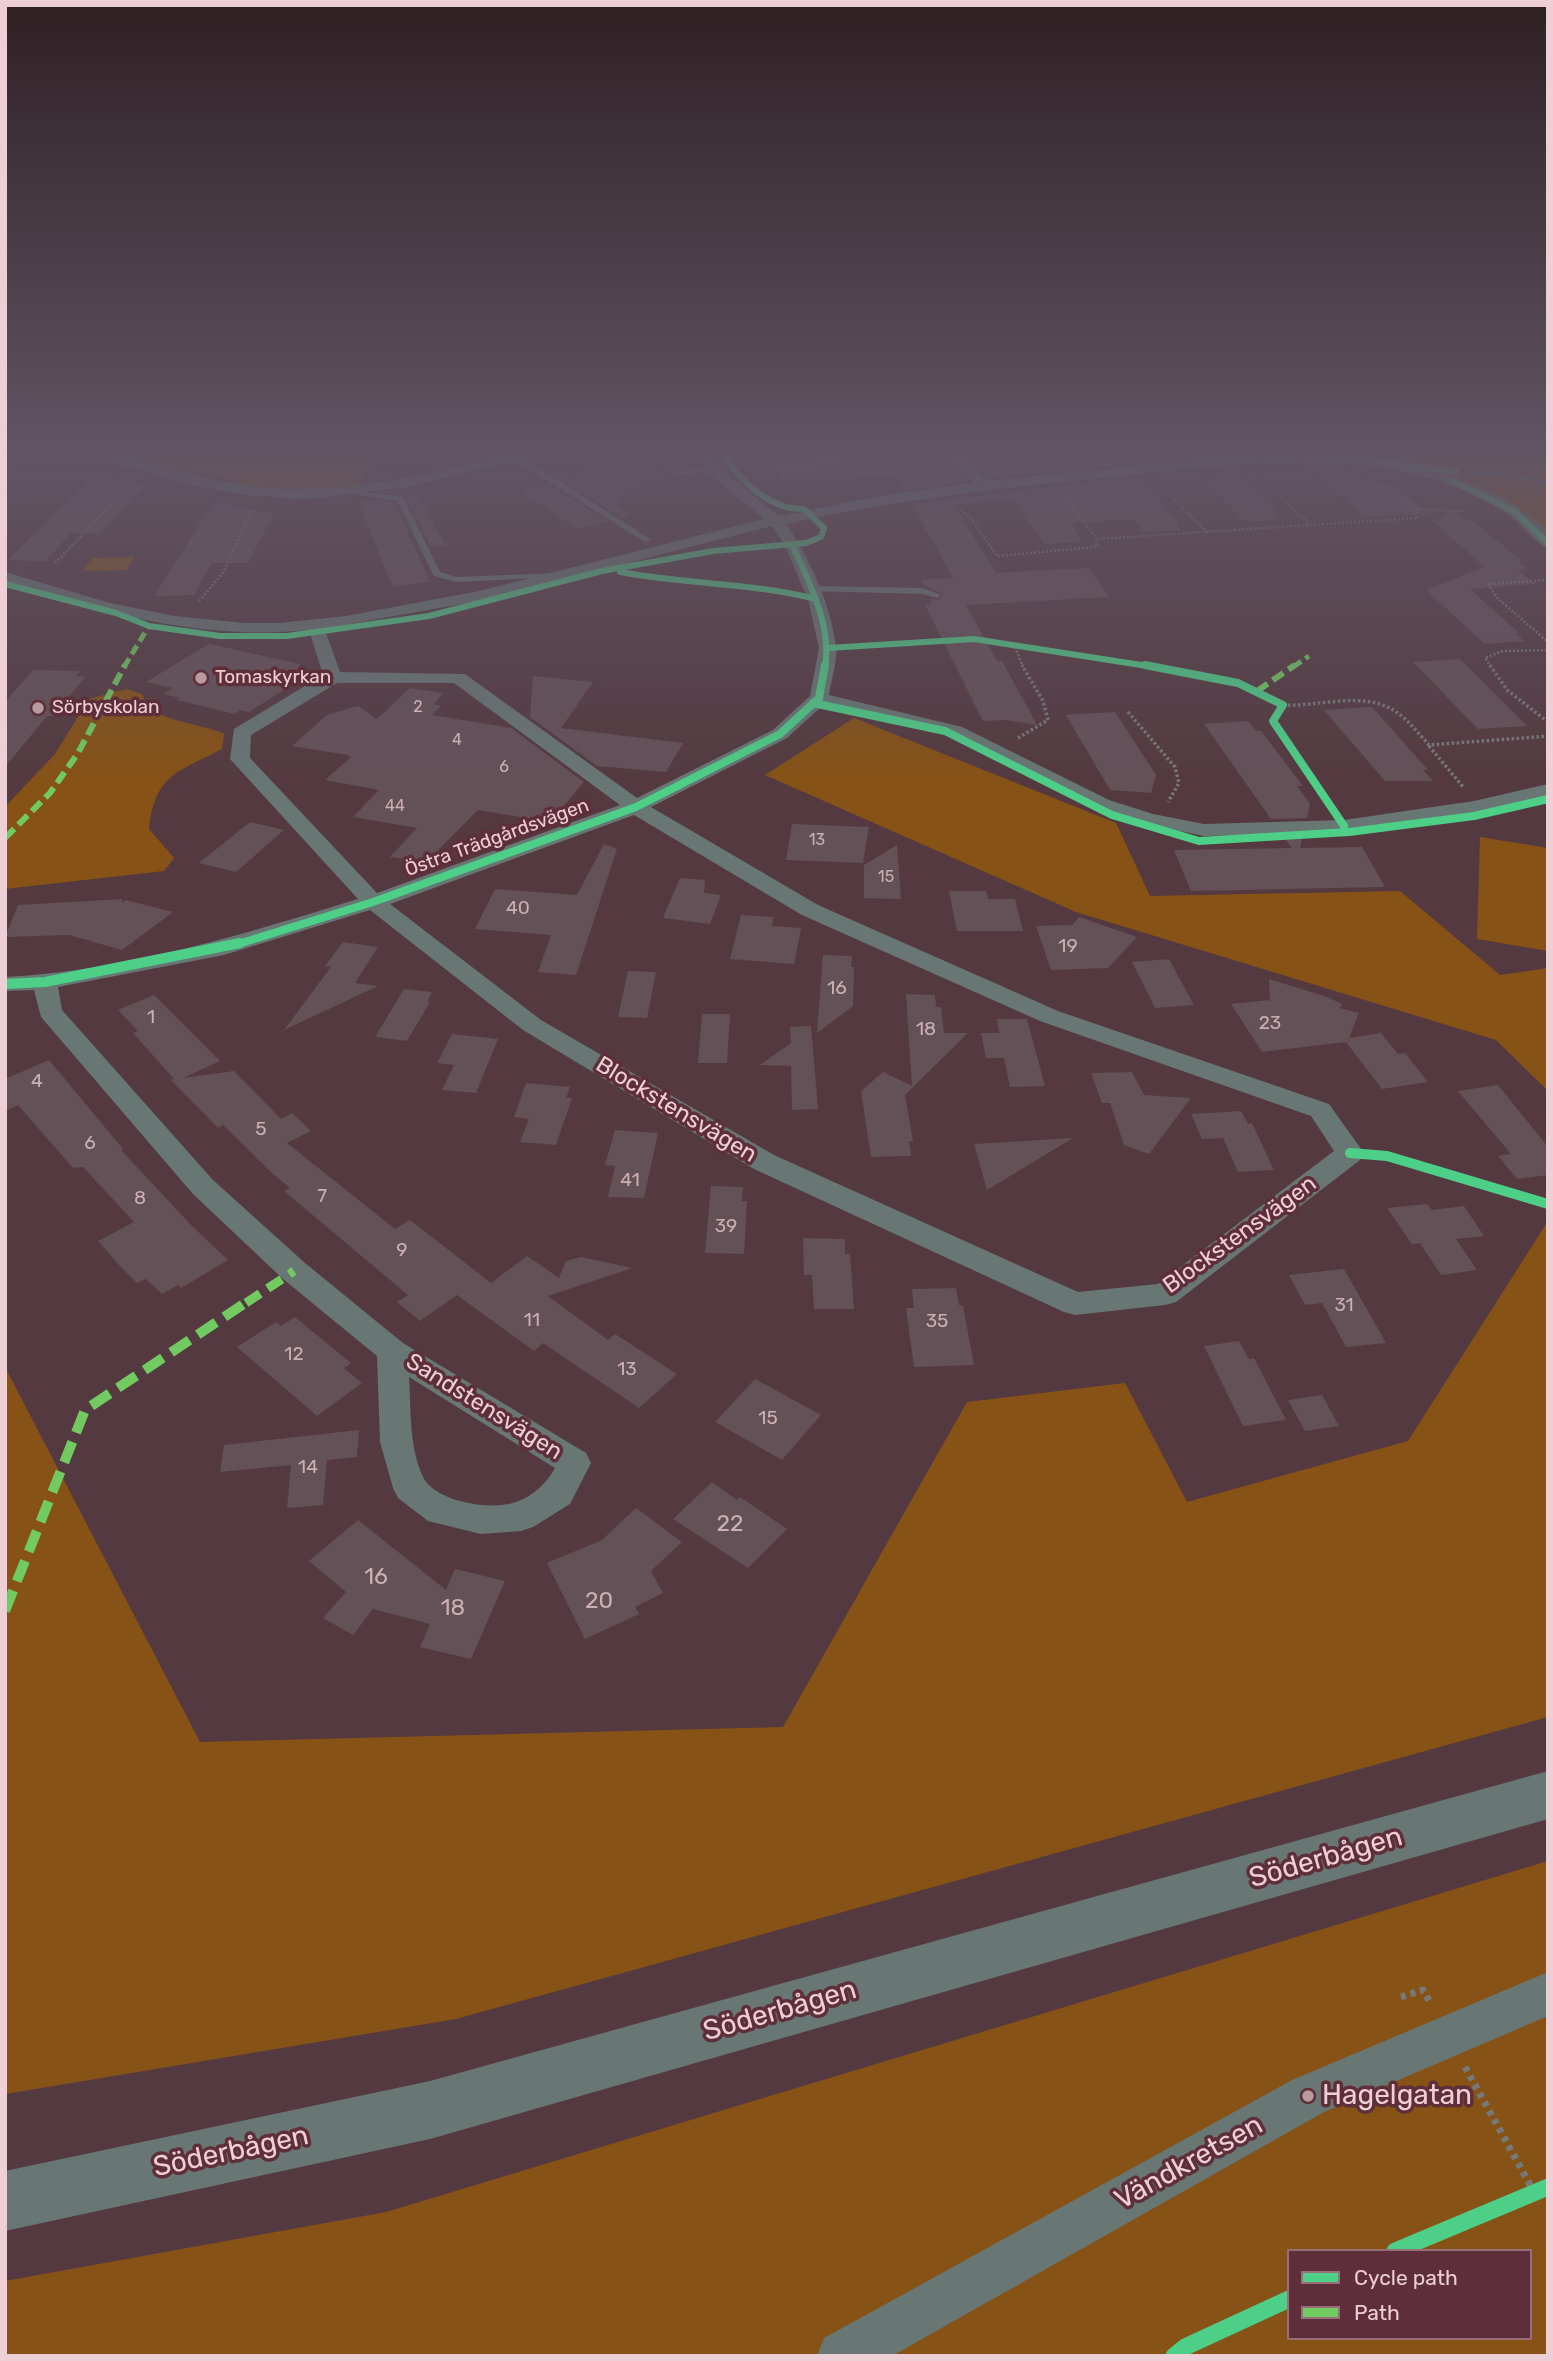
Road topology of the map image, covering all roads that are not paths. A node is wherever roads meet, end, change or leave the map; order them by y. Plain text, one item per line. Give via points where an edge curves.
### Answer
1 (431, 561) edge
2 (618, 561) edge
3 (800, 561) edge
4 (564, 575) junction
5 (5, 578) edge
6 (812, 589) junction
7 (937, 595) dead end
8 (318, 624) junction
9 (333, 677) junction
10 (819, 698) junction
11 (1548, 790) edge
12 (636, 807) junction
13 (373, 902) junction
14 (44, 982) junction
15 (5, 984) edge
16 (392, 1351) junction
17 (1548, 1795) edge
18 (1548, 1994) edge
19 (5, 2201) edge
20 (842, 2356) edge

1 - 4 lane via 437,574 457,580
2 - 4 street
3 - 6 street
4 - 8 street via 425,610
5 - 8 street via 173,620 262,628
6 - 7 lane
6 - 10 street via 828,648
8 - 9 street
9 - 12 street via 458,678
9 - 13 street, Blockstensvägen via 240,733 240,759
10 - 11 street via 955,731 1102,804 1204,830 1344,826 1475,807
10 - 12 street, Östra Trädgårdsvägen via 780,734
12 - 13 street, Östra Trädgårdsvägen
12 - 13 street, Blockstensvägen via 810,910 973,983 1049,1016 1320,1110 1350,1153 1164,1294 1075,1304 764,1162 532,1025
13 - 14 street, Östra Trädgårdsvägen via 224,948
14 - 15 street, Östra Trädgårdsvägen
14 - 16 street, Sandstensvägen via 50,1012 203,1187 294,1271
16 - 16 street, Sandstensvägen via 575,1463 558,1494 521,1517 481,1520 440,1511 410,1488 396,1442
17 - 19 street, Söderbågen via 430,2110
18 - 20 street, Vändkretsen via 1308,2096

